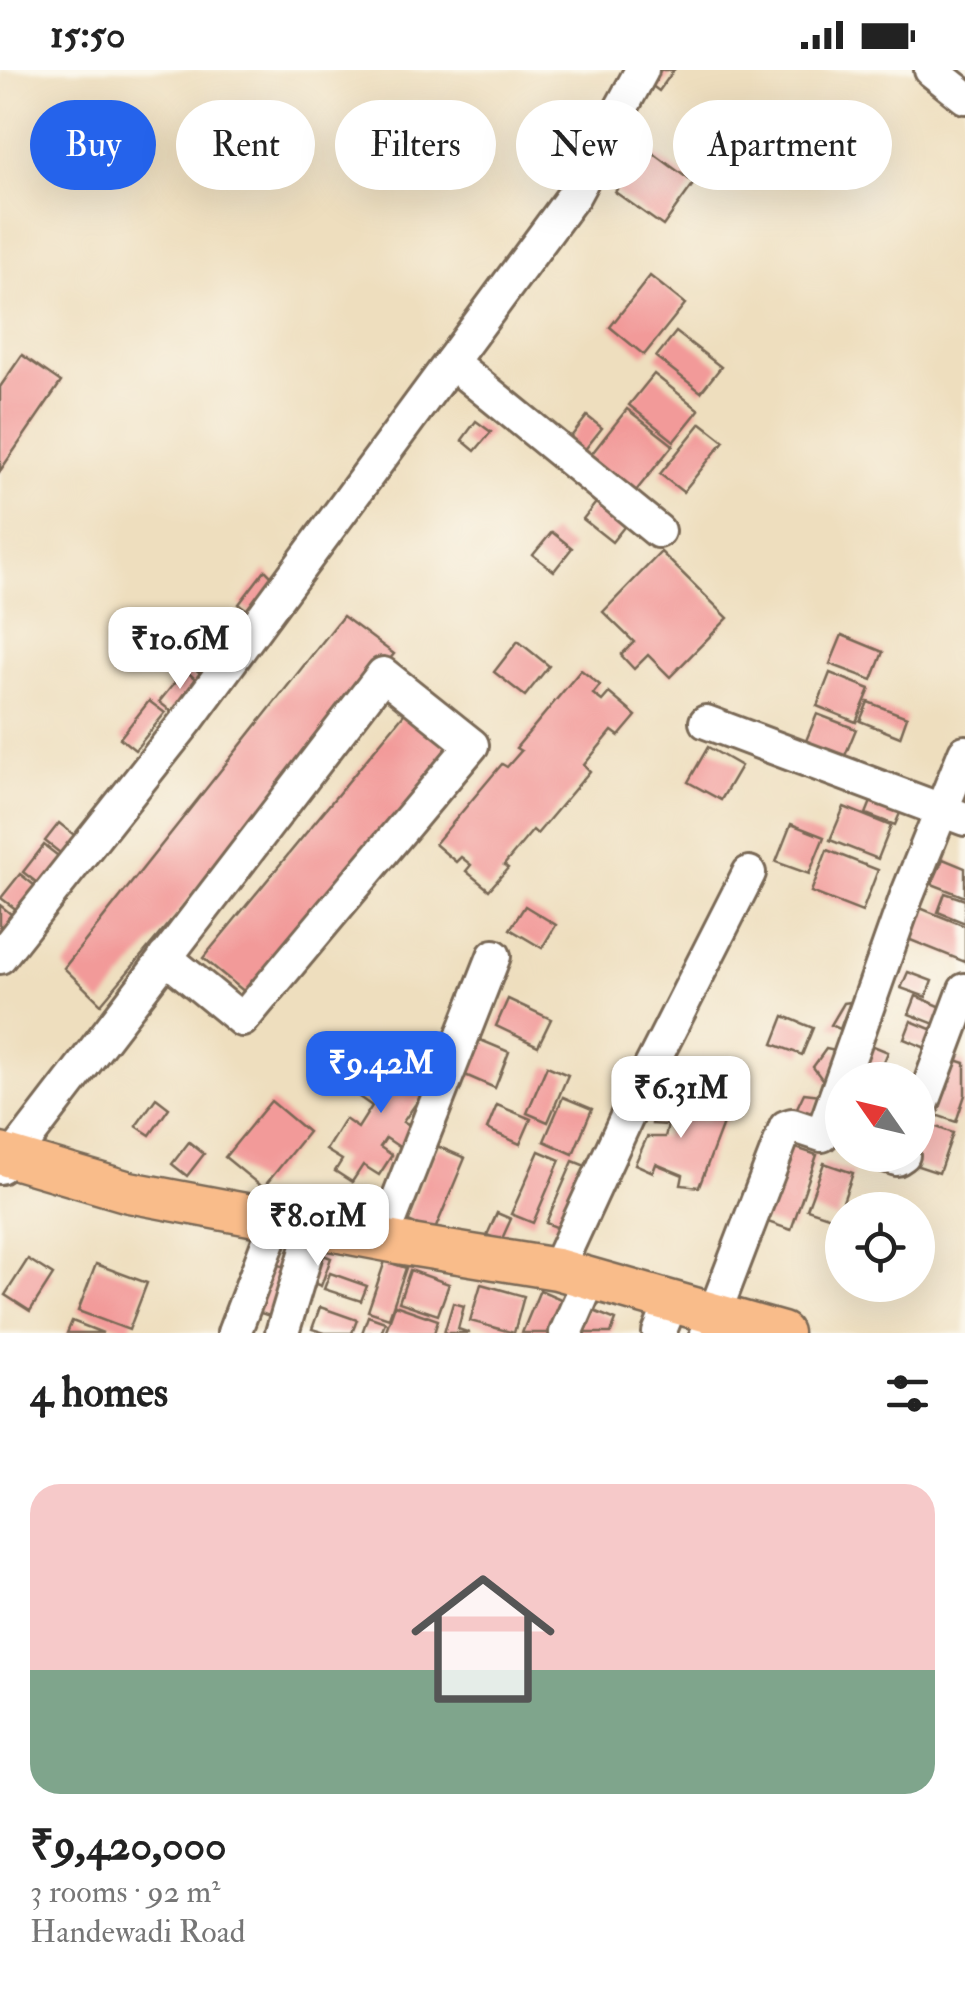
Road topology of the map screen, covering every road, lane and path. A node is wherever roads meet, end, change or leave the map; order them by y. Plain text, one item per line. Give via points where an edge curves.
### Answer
1 (642, 70) edge
2 (931, 70) edge
3 (965, 96) edge
4 (451, 362) junction
5 (658, 531) dead end
6 (706, 722) dead end
7 (965, 752) edge
8 (952, 815) edge
9 (749, 873) dead end
10 (494, 956) dead end
11 (166, 957) junction
12 (0, 958) edge
13 (965, 990) edge
14 (860, 1062) edge
15 (935, 1070) edge
16 (825, 1136) edge
17 (4, 1160) edge
18 (296, 1224) junction
19 (382, 1240) junction
20 (574, 1274) junction
21 (666, 1317) edge
22 (711, 1323) edge
23 (234, 1333) edge
24 (282, 1333) edge
25 (566, 1333) edge
26 (782, 1333) edge

1 - 4 street via 574,194
2 - 3 street
4 - 5 street
4 - 12 street via 188,719
6 - 8 street
7 - 8 street
8 - 14 street
9 - 20 street via 643,1082
10 - 19 street
11 - 11 street via 242,1020 472,744 382,674
11 - 17 street
13 - 15 street
16 - 22 street via 786,1128
17 - 18 main road
18 - 19 main road
18 - 23 street
18 - 24 street
19 - 20 main road
20 - 21 main road
20 - 25 street
21 - 22 main road
22 - 26 main road

